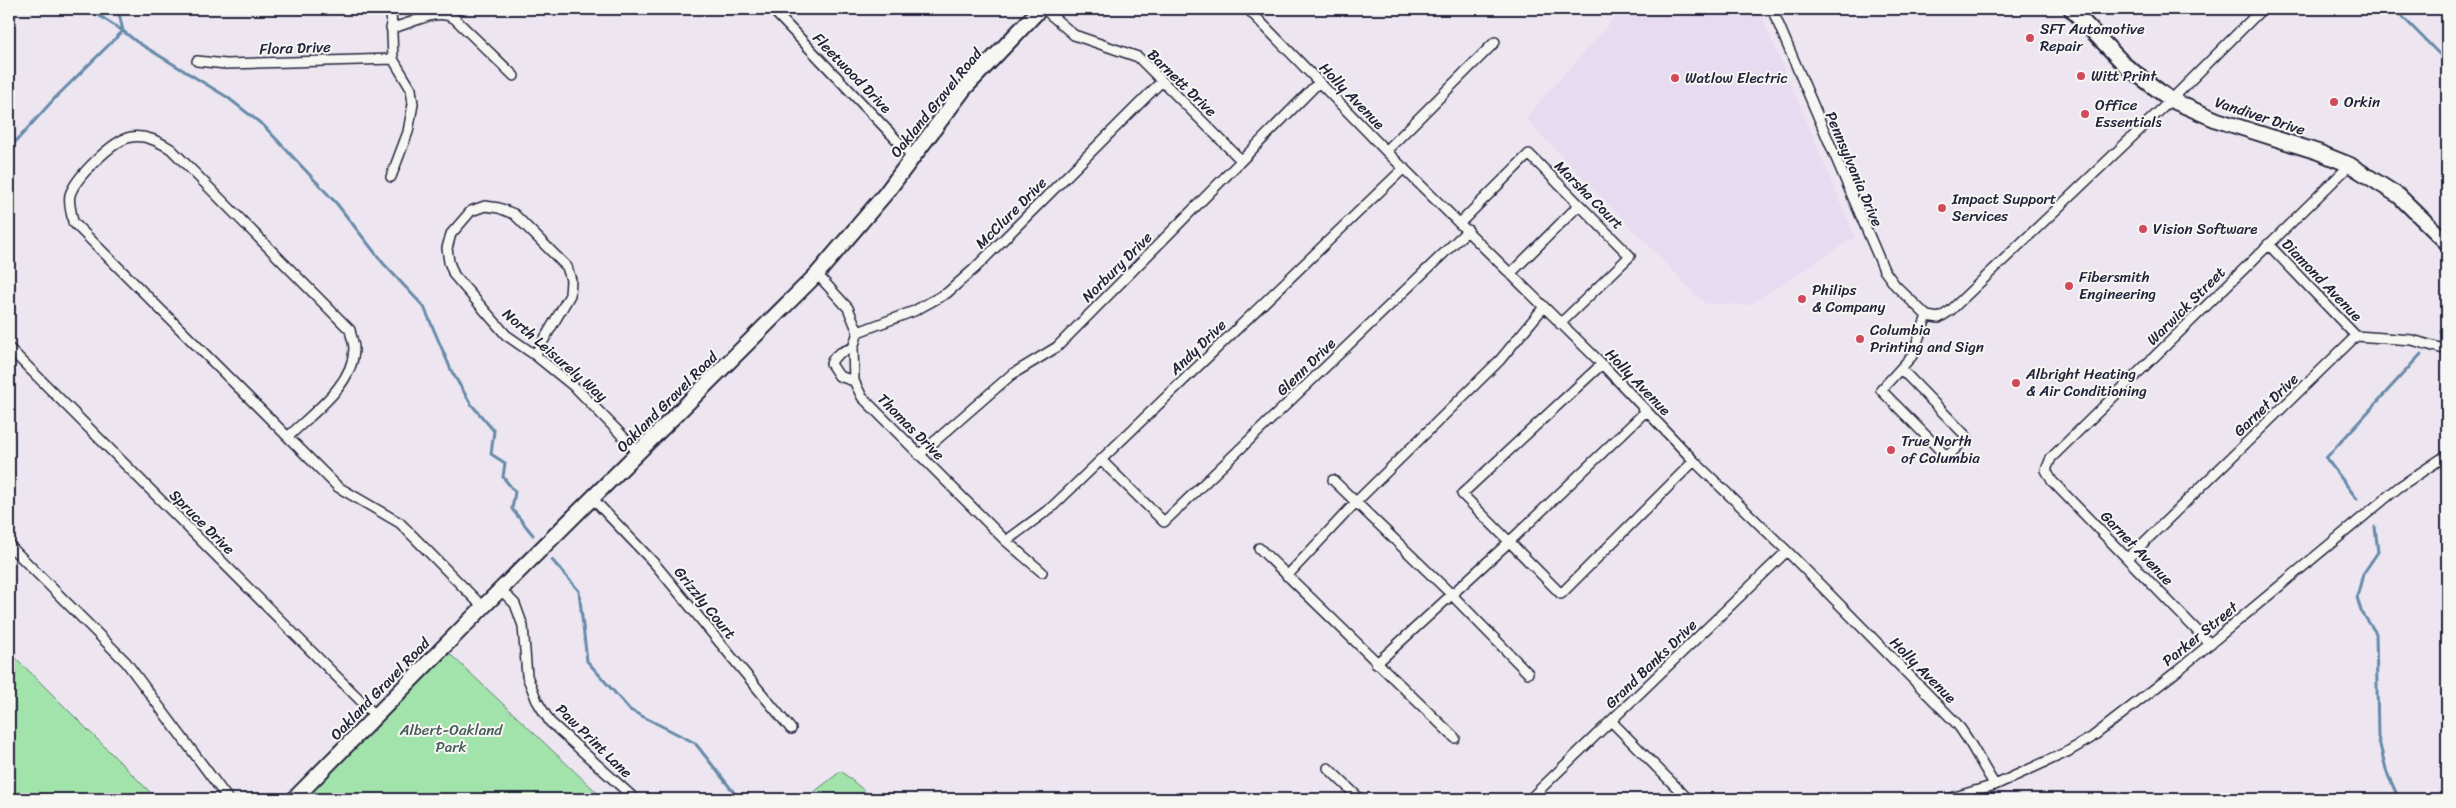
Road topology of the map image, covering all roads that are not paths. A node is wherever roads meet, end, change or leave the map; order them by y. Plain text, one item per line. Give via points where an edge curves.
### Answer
1 (391, 9) edge
2 (772, 9) edge
3 (1040, 9) edge
4 (1044, 9) edge
5 (1248, 9) edge
6 (1772, 9) edge
7 (2070, 9) edge
8 (2262, 9) edge
9 (391, 28) junction
10 (1495, 42) dead end
11 (393, 59) junction
12 (197, 62) dead end
13 (514, 76) dead end
14 (1162, 81) junction
15 (1319, 82) junction
16 (2171, 100) junction
17 (1386, 151) junction
18 (912, 156) junction
19 (1241, 160) junction
20 (2350, 165) junction
21 (1404, 168) junction
22 (391, 177) dead end
23 (1579, 205) junction
24 (1460, 223) junction
25 (1468, 230) junction
26 (2447, 243) edge
27 (2268, 244) junction
28 (817, 274) junction
29 (1510, 274) junction
30 (1544, 308) junction
31 (1927, 316) junction
32 (1560, 324) junction
33 (858, 332) junction
34 (2356, 336) junction
35 (9, 348) edge
36 (853, 348) junction
37 (2447, 350) edge
38 (535, 355) junction
39 (1602, 364) junction
40 (1901, 369) junction
41 (854, 381) junction
42 (1646, 411) junction
43 (288, 437) junction
44 (639, 452) junction
45 (919, 454) junction
46 (2447, 455) edge
47 (1101, 460) junction
48 (1694, 461) junction
49 (2046, 470) joint
50 (1334, 480) dead end
51 (593, 499) junction
52 (1357, 501) junction
53 (1006, 541) junction
54 (1508, 543) junction
55 (9, 545) edge
56 (1258, 548) dead end
57 (1788, 551) junction
58 (2128, 558) junction
59 (1042, 572) dead end
60 (1287, 576) junction
61 (501, 590) junction
62 (1452, 595) junction
63 (483, 607) junction
64 (2210, 644) junction
65 (1376, 664) junction
66 (1528, 673) dead end
67 (376, 716) junction
68 (1611, 722) junction
69 (791, 730) dead end
70 (1455, 738) dead end
71 (1328, 768) dead end
72 (1995, 785) junction
73 (1534, 798) edge
74 (228, 799) edge
75 (294, 799) edge
76 (635, 799) edge
77 (1360, 799) edge
78 (1688, 799) edge
79 (1948, 799) edge

1 - 9 street
2 - 18 street, Fleetwood Drive
3 - 18 street, Oakland Gravel Road via 964,89
4 - 14 street, Barnett Drive via 1074,34 1138,57
5 - 15 street, Holly Avenue
6 - 31 street, Pennsylvania Drive via 1875,253 1895,285
7 - 16 street, Vandiver Drive via 2126,66
8 - 16 street
9 - 11 street
9 - 13 street via 447,14
10 - 17 street
11 - 12 street, Flora Drive
11 - 22 street via 411,89 413,104 408,132
14 - 19 street, Barnett Drive
14 - 33 street, McClure Drive via 947,292 914,311
15 - 17 street, Holly Avenue
15 - 19 street, Norbury Drive
16 - 20 street, Vandiver Drive via 2217,120
16 - 31 street via 1950,311 1939,318
17 - 21 street, Holly Avenue
18 - 28 street, Oakland Gravel Road via 880,200
19 - 45 street, Norbury Drive via 1057,347 1011,375
20 - 26 street, Vandiver Drive via 2399,196
20 - 27 street, Warwick Street
21 - 24 street, Holly Avenue
21 - 47 street, Andy Drive
23 - 24 street, Marsha Court via 1529,154
23 - 29 street
23 - 32 street, Marsha Court via 1630,256
24 - 25 street, Holly Avenue
25 - 29 street, Holly Avenue
25 - 47 street, Glenn Drive via 1164,522
27 - 34 street, Diamond Avenue
27 - 49 street, Warwick Street via 2051,458
28 - 33 street via 848,308
28 - 44 street, Oakland Gravel Road
29 - 30 street, Holly Avenue
30 - 32 street, Holly Avenue
30 - 52 street via 1500,360
31 - 40 street via 1912,356
32 - 39 street, Holly Avenue
33 - 36 street
34 - 37 street via 2412,340
34 - 58 street, Garnet Drive
35 - 67 street, Spruce Drive
36 - 41 street
36 - 41 street via 838,354 831,364 839,376
38 - 38 street, North Leisurely Way via 506,335 454,275 449,262 446,248 451,234 470,212 485,206 514,214 567,267 571,280 570,295
38 - 44 street, North Leisurely Way via 577,389
39 - 42 street, Holly Avenue
39 - 54 street via 1462,494
40 - 40 street via 1967,437 1947,457 1881,390
41 - 45 street, Thomas Drive via 862,397
42 - 48 street, Holly Avenue
42 - 54 street
43 - 43 street via 73,222 69,196 80,178 109,148 130,137 153,138 171,149 350,330 354,348 350,369 337,389
43 - 63 street via 338,487 400,523
44 - 51 street, Oakland Gravel Road
45 - 53 street, Thomas Drive
46 - 64 street, Parker Street via 2393,493
47 - 53 street, Andy Drive via 1052,507
48 - 54 street via 1561,594
48 - 57 street, Holly Avenue
49 - 58 street, Garnet Avenue via 2052,481
50 - 52 street
51 - 61 street, Oakland Gravel Road
51 - 69 street, Grizzly Court via 655,564
52 - 60 street
52 - 62 street
53 - 59 street, Thomas Drive
54 - 62 street
55 - 74 street via 126,662
56 - 60 street
57 - 68 street, Grand Banks Drive
57 - 72 street, Holly Avenue via 1957,724 1972,742
58 - 64 street, Garnet Avenue
60 - 65 street
61 - 63 street, Oakland Gravel Road
61 - 76 street, Paw Print Lane via 515,604 523,626 527,676 550,722
62 - 65 street
62 - 66 street
63 - 67 street, Oakland Gravel Road
64 - 72 street, Parker Street via 2091,738
65 - 70 street
67 - 75 street, Oakland Gravel Road
68 - 73 street, Grand Banks Drive
68 - 78 street
71 - 77 street
72 - 79 street, Parker Street

